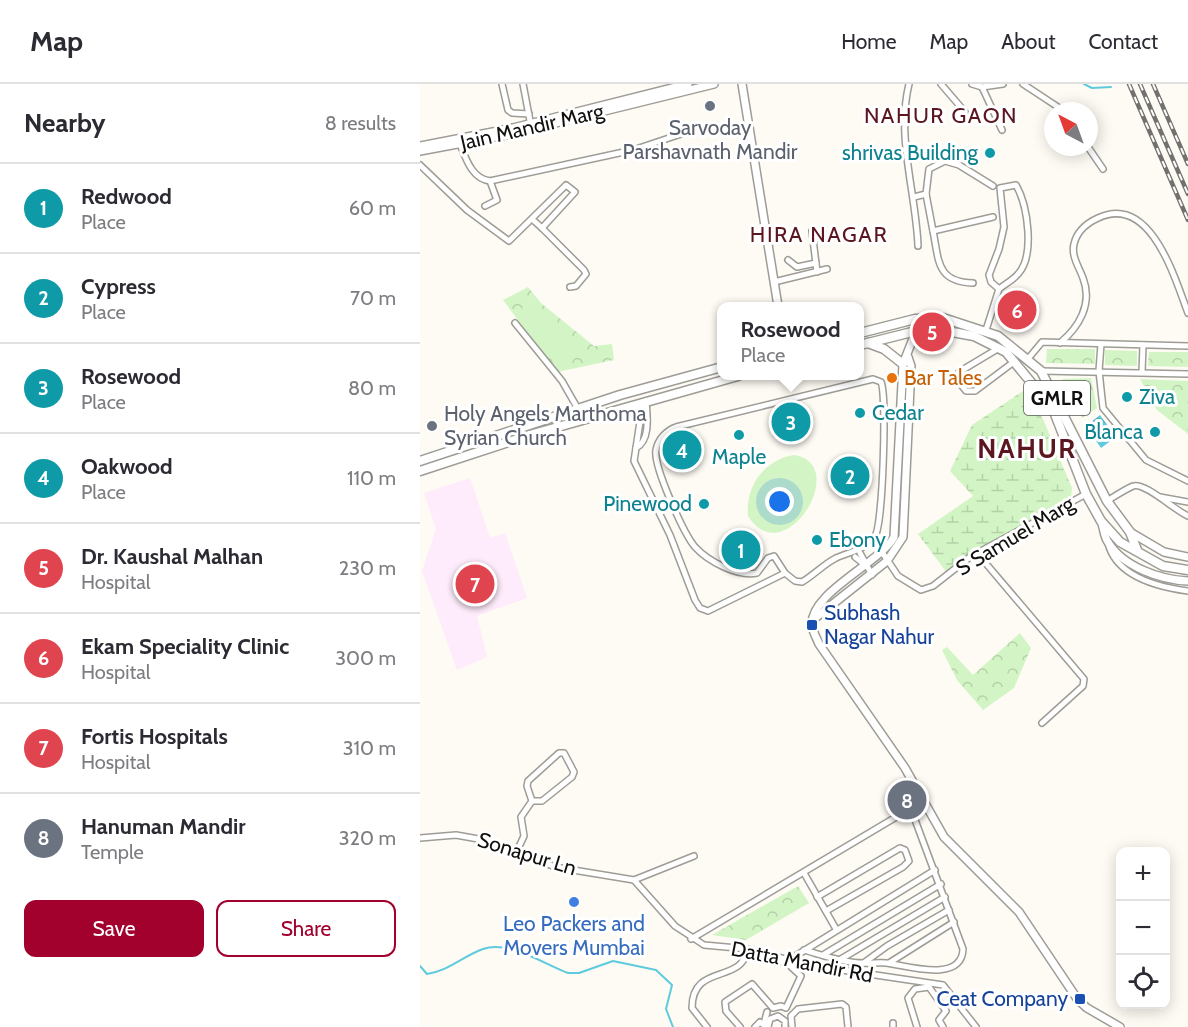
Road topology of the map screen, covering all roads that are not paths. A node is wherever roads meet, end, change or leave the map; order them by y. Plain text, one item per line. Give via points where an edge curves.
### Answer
1 (502, 84) edge
2 (523, 84) edge
3 (710, 84) edge
4 (742, 84) edge
5 (909, 84) edge
6 (941, 84) edge
7 (972, 84) edge
8 (1003, 84) edge
9 (1023, 84) edge
10 (684, 87) edge
11 (982, 87) junction
12 (1050, 102) edge
13 (964, 112) dead end
14 (529, 114) junction
15 (531, 126) junction
16 (1002, 130) dead end
17 (684, 133) dead end
18 (475, 138) junction
19 (450, 143) junction
20 (460, 144) junction
21 (420, 146) edge
22 (432, 146) junction
23 (420, 151) edge
24 (1094, 156) edge
25 (420, 165) edge
26 (1102, 169) dead end
27 (490, 181) junction
28 (993, 186) dead end
29 (926, 194) junction
30 (914, 197) junction
31 (485, 206) dead end
32 (993, 217) dead end
33 (532, 219) junction
34 (542, 228) junction
35 (812, 231) dead end
36 (933, 231) junction
37 (918, 246) dead end
38 (788, 260) dead end
39 (816, 263) junction
40 (797, 267) junction
41 (827, 269) dead end
42 (817, 272) junction
43 (798, 276) junction
44 (774, 282) junction
45 (973, 283) dead end
46 (570, 287) dead end
47 (999, 289) junction
48 (777, 302) edge
49 (1188, 313) edge
50 (915, 319) junction
51 (515, 323) dead end
52 (986, 330) junction
53 (916, 331) junction
54 (864, 332) edge
55 (1060, 343) junction
56 (864, 344) edge
57 (1101, 344) junction
58 (1143, 345) junction
59 (1188, 346) edge
60 (999, 348) junction
61 (905, 360) junction
62 (1027, 360) junction
63 (1015, 361) junction
64 (717, 368) edge
65 (1041, 371) junction
66 (1099, 371) junction
67 (1142, 372) junction
68 (1188, 374) edge
69 (720, 380) edge
70 (644, 401) junction
71 (578, 409) junction
72 (520, 433) junction
73 (420, 461) edge
74 (420, 471) edge
75 (1188, 481) edge
76 (1086, 494) junction
77 (1156, 496) junction
78 (1107, 501) junction
79 (1188, 502) edge
80 (1188, 516) edge
81 (1101, 521) junction
82 (899, 526) junction
83 (1130, 532) junction
84 (1107, 542) junction
85 (1137, 550) junction
86 (882, 552) junction
87 (977, 553) junction
88 (857, 555) dead end
89 (1188, 557) edge
90 (887, 561) junction
91 (865, 565) junction
92 (1188, 570) edge
93 (785, 573) junction
94 (872, 575) junction
95 (1188, 581) edge
96 (1188, 591) edge
97 (814, 619) junction
98 (1042, 723) dead end
99 (532, 801) junction
100 (924, 801) junction
101 (911, 808) junction
102 (420, 838) edge
103 (517, 851) junction
104 (694, 856) dead end
105 (935, 870) junction
106 (804, 873) junction
107 (634, 880) junction
108 (941, 884) junction
109 (818, 897) junction
110 (945, 897) junction
111 (949, 910) junction
112 (826, 911) junction
113 (954, 922) junction
114 (836, 929) junction
115 (691, 939) junction
116 (804, 950) junction
117 (749, 951) junction
118 (797, 955) dead end
119 (823, 955) junction
120 (841, 959) junction
121 (888, 963) junction
122 (864, 964) junction
123 (780, 1006) junction
124 (767, 1012) dead end
125 (778, 1016) junction
126 (766, 1026) edge
127 (707, 1027) edge
128 (740, 1027) edge
129 (755, 1027) edge
130 (785, 1027) edge
131 (792, 1027) edge
132 (848, 1027) edge
133 (917, 1027) edge
134 (943, 1027) edge
135 (976, 1027) edge
136 (1120, 1027) edge

1 - 14 street via 508,110
2 - 14 street
3 - 10 street, Jain Mandir Marg
4 - 44 street
5 - 30 street via 904,132
6 - 13 street
7 - 11 street
8 - 11 street
9 - 12 street
10 - 15 street, Jain Mandir Marg
11 - 16 street
14 - 15 street
15 - 18 street, Jain Mandir Marg
17 - 27 street via 633,150
18 - 19 street, Jain Mandir Marg
18 - 20 street, Jain Mandir Marg
19 - 20 street, Jain Mandir Marg
19 - 22 street, Jain Mandir Marg
20 - 27 street via 472,171
21 - 22 street, Jain Mandir Marg
22 - 23 street, Jain Mandir Marg
24 - 26 street
25 - 33 street via 467,210 506,240 513,240
27 - 31 street via 497,200
28 - 29 street via 945,161 929,169
29 - 30 street
29 - 36 street
30 - 37 street
32 - 36 street
33 - 34 street
33 - 34 street via 566,185 570,186 575,195
34 - 46 street via 586,274
35 - 39 street
36 - 45 street via 941,271 951,280
38 - 40 street
39 - 40 street
39 - 42 street
40 - 43 street
41 - 42 street
42 - 43 street
43 - 44 street
44 - 48 street
47 - 47 street via 989,275 1004,227 1000,188 1016,185 1027,215 1028,257 1019,274
47 - 52 street
49 - 55 street via 1156,237 1128,216 1101,216 1086,224 1074,243 1073,255 1084,281 1086,298 1083,316
50 - 52 main road, GMLR via 944,318
50 - 53 street
50 - 54 main road, GMLR
51 - 71 street via 562,381
52 - 62 main road, GMLR
53 - 56 main road, GMLR
53 - 60 main road, GMLR via 936,329 975,336
53 - 61 street
55 - 57 street
55 - 62 street via 1042,342
56 - 61 main road
57 - 58 street
57 - 66 street
58 - 59 street
58 - 67 street
60 - 63 main road, GMLR
60 - 63 street via 959,372 966,391 975,391
61 - 82 street
62 - 65 main road, GMLR
63 - 76 main road, GMLR via 1053,409
64 - 71 main road
65 - 66 street
65 - 78 main road, GMLR
66 - 67 street
66 - 75 street via 1103,408 1146,460
67 - 68 street
69 - 70 main road
70 - 72 main road
70 - 93 street via 634,461 700,608 713,609
71 - 72 main road
72 - 73 main road
72 - 74 main road
76 - 81 main road, GMLR
76 - 87 street, S Samuel Marg
77 - 78 street via 1135,485
77 - 79 street
77 - 80 street
78 - 83 main road, GMLR
81 - 84 street
81 - 85 main road, GMLR via 1120,542
82 - 86 street
82 - 90 street via 903,537
83 - 85 main road, GMLR
83 - 89 street via 1164,552
84 - 95 street via 1134,565 1152,574
84 - 96 street via 1111,556 1130,572 1162,587
85 - 92 main road via 1163,566
86 - 90 street
86 - 91 street
87 - 90 street, S Samuel Marg via 933,586 921,590 898,576
87 - 98 street via 1084,679 1083,686
88 - 91 street
90 - 94 street
91 - 94 street
91 - 97 street via 825,599
93 - 93 street via 774,556 757,573 742,574 694,546 667,491 656,456 660,441 669,429 676,427 878,379 883,385 877,532 870,542 802,582
94 - 97 street
97 - 100 street via 812,625 819,644
99 - 99 street via 527,786 530,778 564,753 574,772 572,777 542,801
99 - 103 street via 521,817 524,836
100 - 101 street
100 - 136 street via 944,837 1019,912 1078,1000
101 - 105 street
101 - 106 street
102 - 103 street, Sonapur Ln via 456,835
103 - 107 street, Sonapur Ln via 555,867
104 - 107 street
105 - 108 street
105 - 114 street
106 - 109 street
106 - 115 street
107 - 115 street, Datta Mandir Rd
108 - 110 street
108 - 119 street
109 - 112 street
109 - 112 street via 900,848 905,850 909,861 903,867
110 - 111 street
110 - 120 street
111 - 113 street
111 - 122 street
112 - 114 street
113 - 121 street
113 - 121 street via 962,956 948,967 930,972
114 - 116 street
115 - 117 street, Datta Mandir Rd via 704,945
116 - 118 street
116 - 119 street
117 - 123 street via 788,964 801,976 786,1008
117 - 127 street via 738,965 699,982 693,991 692,1008
117 - 135 street, Datta Mandir Rd via 808,965 943,985
119 - 120 street
120 - 122 street
121 - 122 street
123 - 125 street
123 - 128 street via 772,1008 750,985 724,1004
124 - 126 street
125 - 126 street
125 - 130 street via 785,1021
126 - 129 street via 760,1022
131 - 132 street via 791,1016 798,1009 842,1004 846,1007
133 - 134 street via 908,998 915,989 929,987 946,1011 939,1020

